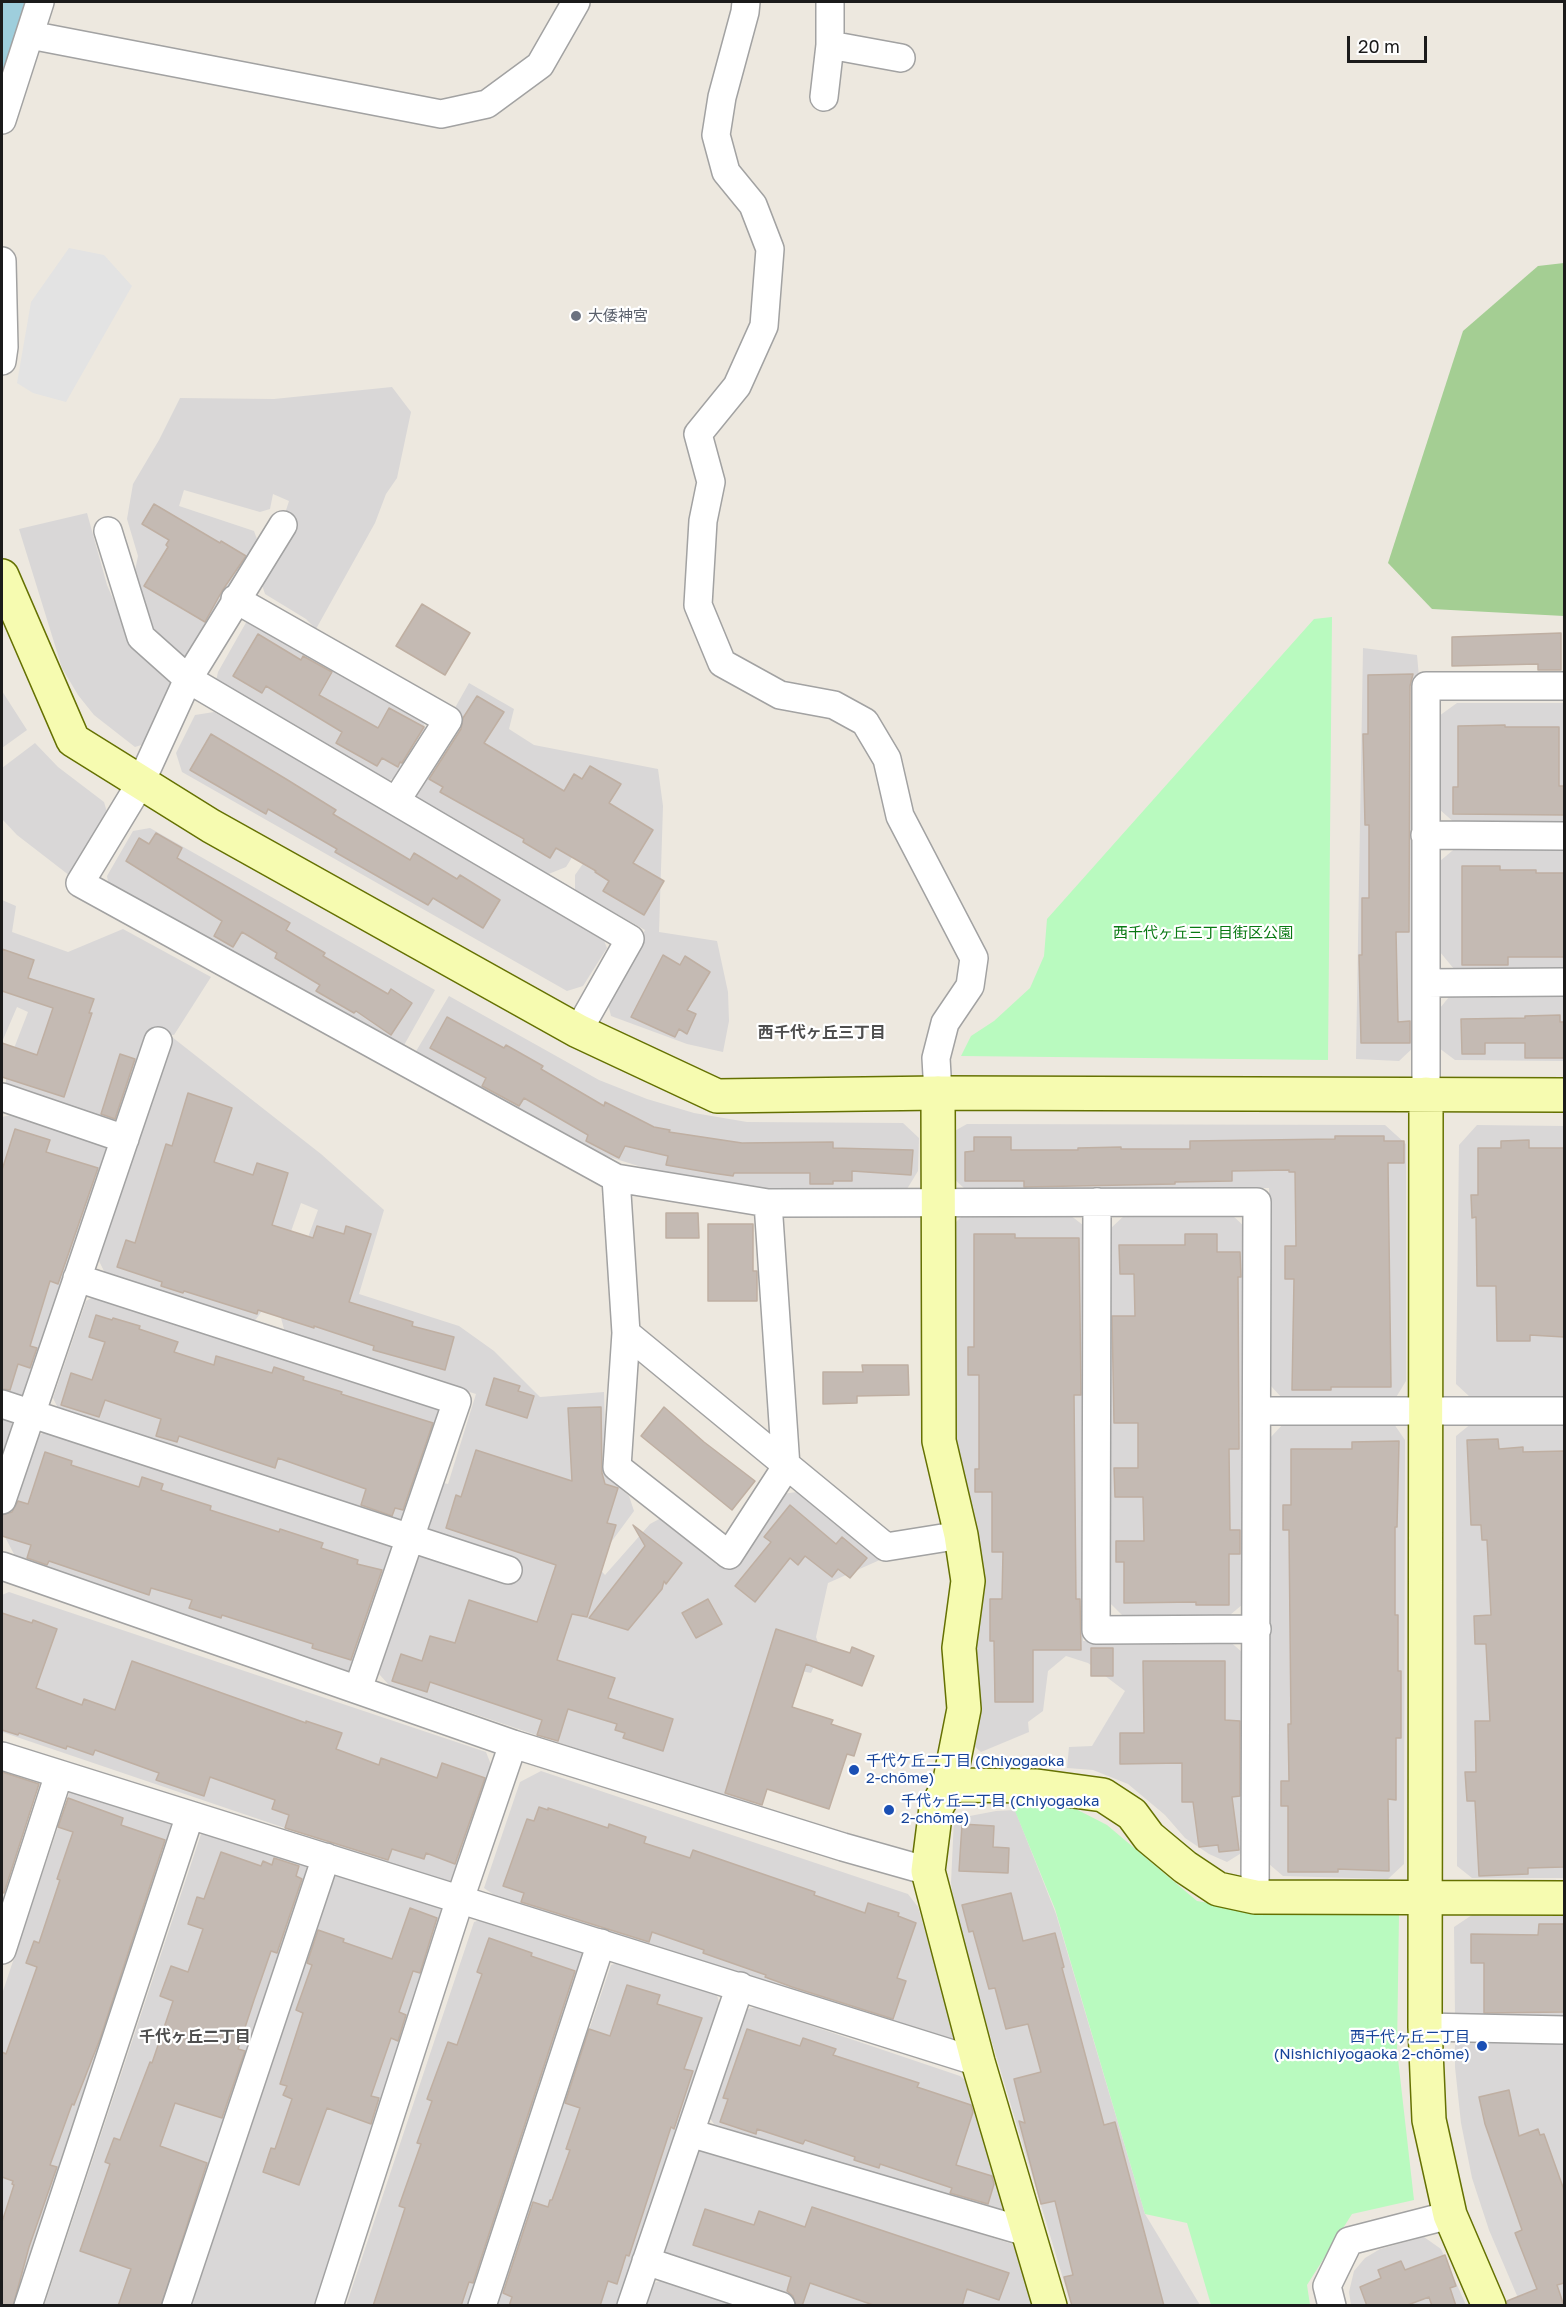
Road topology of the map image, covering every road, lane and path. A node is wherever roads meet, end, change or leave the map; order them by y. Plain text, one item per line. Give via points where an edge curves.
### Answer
1 (40, 2) edge
2 (576, 2) edge
3 (746, 2) edge
4 (830, 2) edge
5 (30, 35) junction
6 (830, 45) junction
7 (901, 58) dead end
8 (824, 97) dead end
9 (2, 120) edge
10 (2, 261) edge
11 (2, 361) edge
12 (284, 525) dead end
13 (108, 531) dead end
14 (2, 576) edge
15 (235, 599) junction
16 (188, 679) junction
17 (1564, 686) edge
18 (140, 784) junction
19 (396, 801) junction
20 (1425, 835) junction
21 (1564, 836) edge
22 (1564, 982) edge
23 (1425, 983) junction
24 (578, 1031) junction
25 (158, 1041) dead end
26 (938, 1093) junction
27 (1426, 1094) junction
28 (1564, 1095) edge
29 (2, 1097) edge
30 (125, 1139) junction
31 (616, 1178) junction
32 (939, 1202) junction
33 (1097, 1202) junction
34 (768, 1203) junction
35 (77, 1278) junction
36 (626, 1333) junction
37 (2, 1404) edge
38 (1258, 1411) junction
39 (1427, 1411) junction
40 (1564, 1411) edge
41 (31, 1414) junction
42 (786, 1467) junction
43 (2, 1500) edge
44 (961, 1535) junction
45 (410, 1539) junction
46 (2, 1566) edge
47 (508, 1570) dead end
48 (1257, 1629) junction
49 (358, 1689) junction
50 (513, 1744) junction
51 (2, 1756) edge
52 (59, 1774) junction
53 (949, 1785) junction
54 (190, 1815) junction
55 (326, 1857) junction
56 (928, 1871) junction
57 (1255, 1897) junction
58 (1425, 1898) junction
59 (1564, 1898) edge
60 (460, 1899) junction
61 (601, 1943) junction
62 (2, 1950) edge
63 (740, 1986) junction
64 (1425, 2027) junction
65 (1564, 2031) edge
66 (978, 2062) junction
67 (690, 2133) junction
68 (1450, 2215) junction
69 (1030, 2233) junction
70 (646, 2261) junction
71 (28, 2306) edge
72 (176, 2306) edge
73 (329, 2306) edge
74 (482, 2306) edge
75 (631, 2306) edge
76 (781, 2306) edge
77 (1050, 2306) edge
78 (1332, 2306) edge
79 (1489, 2306) edge

1 - 5 street
2 - 5 street via 540,64 487,104 441,114
3 - 26 street via 716,135 726,172 753,205 770,249 764,326 737,386 698,434 711,482 703,521 698,605 722,663 780,695 834,705 865,722 887,759 900,816 974,958 970,986 945,1023 936,1058
4 - 6 street
5 - 9 street
6 - 7 street
6 - 8 street
10 - 11 street
12 - 15 street
13 - 16 street via 141,638
14 - 18 street via 73,740
15 - 16 street
15 - 19 street via 448,720
16 - 18 street
16 - 19 street
17 - 20 street via 1426,686
18 - 24 street
18 - 31 street via 80,883
19 - 24 street via 630,939
20 - 21 street
20 - 23 street
22 - 23 street
23 - 27 street
24 - 26 street via 717,1096
25 - 30 street
26 - 27 street
26 - 32 street
27 - 28 street
27 - 39 street
29 - 30 street
30 - 35 street
31 - 34 street
31 - 36 street
32 - 33 street
32 - 34 street
32 - 44 street via 939,1441
33 - 38 street via 1257,1202
33 - 48 street via 1096,1630
34 - 42 street
35 - 41 street
35 - 45 street via 457,1401
36 - 42 street
36 - 42 street via 617,1467 729,1555
37 - 41 street
38 - 39 street
38 - 48 street
39 - 40 street
39 - 58 street
41 - 43 street
41 - 45 street
42 - 44 street via 886,1548
44 - 53 street via 968,1581 959,1648 964,1709
45 - 47 street
45 - 49 street
46 - 49 street
48 - 57 street
49 - 50 street
50 - 56 street
50 - 60 street
51 - 52 street
52 - 54 street
52 - 62 street
53 - 56 street via 936,1808
53 - 57 street via 1037,1786 1103,1795 1132,1814 1149,1837 1185,1867 1218,1889
54 - 55 street
54 - 71 street
55 - 60 street
55 - 72 street
56 - 66 street
57 - 58 street
58 - 59 street
58 - 64 street
60 - 61 street
60 - 73 street
61 - 63 street
61 - 74 street
63 - 66 street
63 - 67 street
64 - 65 street
64 - 68 street via 1429,2120
66 - 69 street
67 - 69 street
67 - 70 street
68 - 78 street via 1350,2241 1327,2286
68 - 79 street
69 - 77 street
70 - 75 street
70 - 76 street

